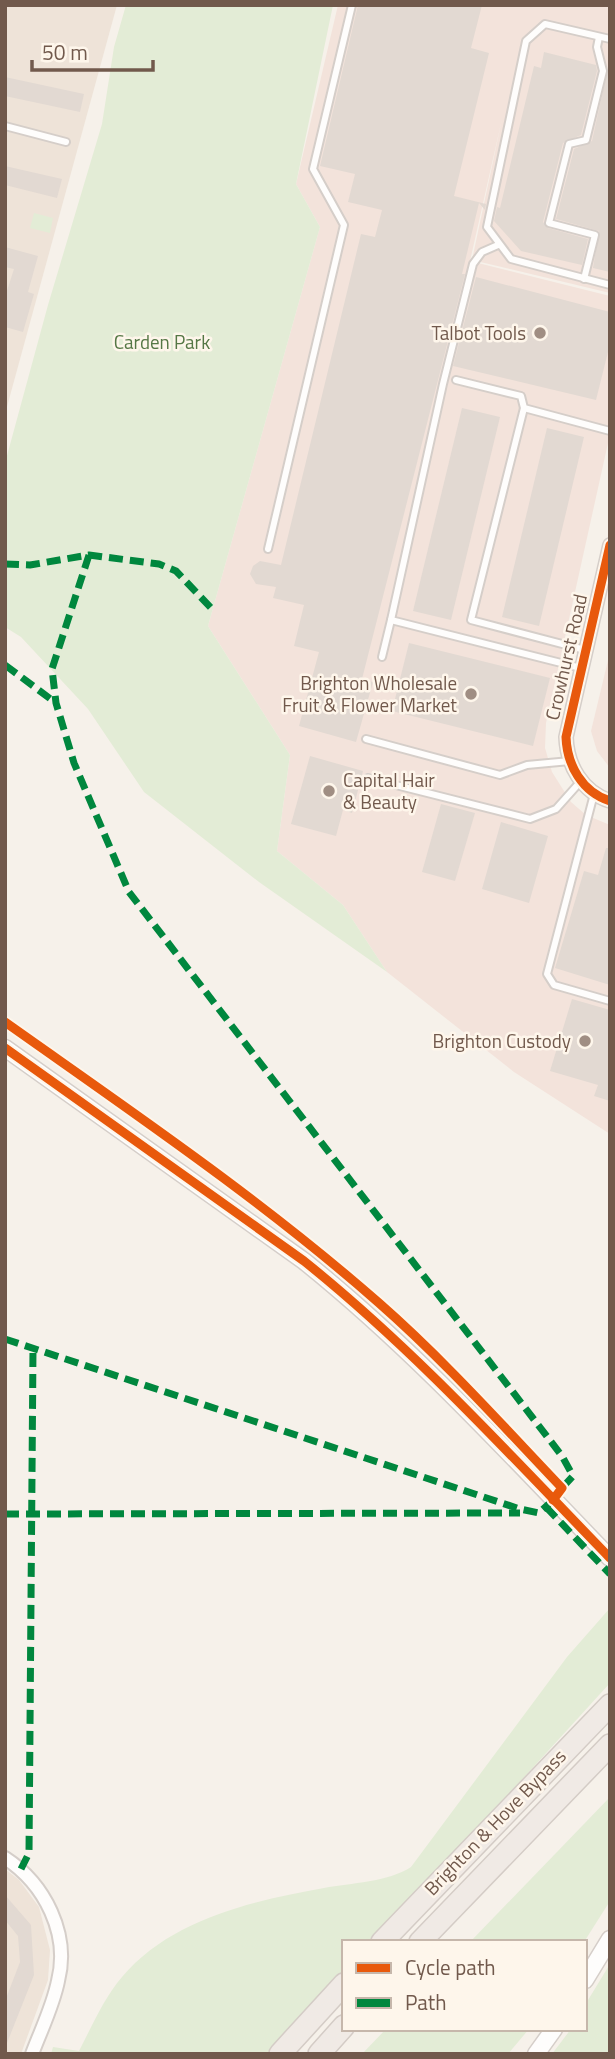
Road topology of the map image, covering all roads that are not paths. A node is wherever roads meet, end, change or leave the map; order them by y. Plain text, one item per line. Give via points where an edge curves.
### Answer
1 (352, 5) edge
2 (599, 37) junction
3 (610, 39) edge
4 (5, 126) edge
5 (66, 142) dead end
6 (498, 245) junction
7 (584, 279) junction
8 (610, 285) edge
9 (456, 380) dead end
10 (524, 408) junction
11 (610, 431) edge
12 (610, 545) edge
13 (268, 549) dead end
14 (391, 620) junction
15 (585, 650) junction
16 (382, 657) dead end
17 (581, 667) junction
18 (366, 740) dead end
19 (570, 761) junction
20 (368, 778) dead end
21 (581, 781) junction
22 (594, 794) junction
23 (610, 802) edge
24 (610, 1001) edge
25 (5, 1048) edge
26 (610, 1559) edge
27 (610, 1704) edge
28 (610, 1745) edge
29 (5, 1858) edge
30 (610, 1939) edge
31 (384, 1940) edge
32 (422, 1940) edge
33 (587, 1977) edge
34 (342, 1986) edge
35 (342, 2028) edge
36 (553, 2031) edge
37 (33, 2054) edge
38 (280, 2054) edge
39 (318, 2054) edge
40 (536, 2054) edge

1 - 13 lane via 313,169 344,225
2 - 3 lane
2 - 6 lane via 545,24 526,41 487,227
2 - 7 lane via 603,71 586,140 569,144 549,223 595,235
4 - 5 lane
6 - 7 lane via 511,259
6 - 14 lane via 482,252 473,264
7 - 8 lane
9 - 10 lane via 521,396
10 - 11 lane
10 - 15 lane via 471,620
12 - 15 street, Crowhurst Road
14 - 16 lane
14 - 17 lane
15 - 17 street, Crowhurst Road
17 - 19 street, Crowhurst Road via 567,726
18 - 19 lane via 500,775 527,765
19 - 21 street, Crowhurst Road
20 - 21 lane via 530,819 549,814
21 - 22 street, Crowhurst Road
22 - 23 street, Crowhurst Road
22 - 24 lane via 547,974 554,985
25 - 26 street via 350,1298 404,1347
27 - 31 highway, Brighton & Hove Bypass
28 - 32 highway, Brighton & Hove Bypass
29 - 37 street via 27,1875 47,1902 60,1945 58,1985
30 - 33 street
34 - 38 highway
35 - 39 highway
36 - 40 street

